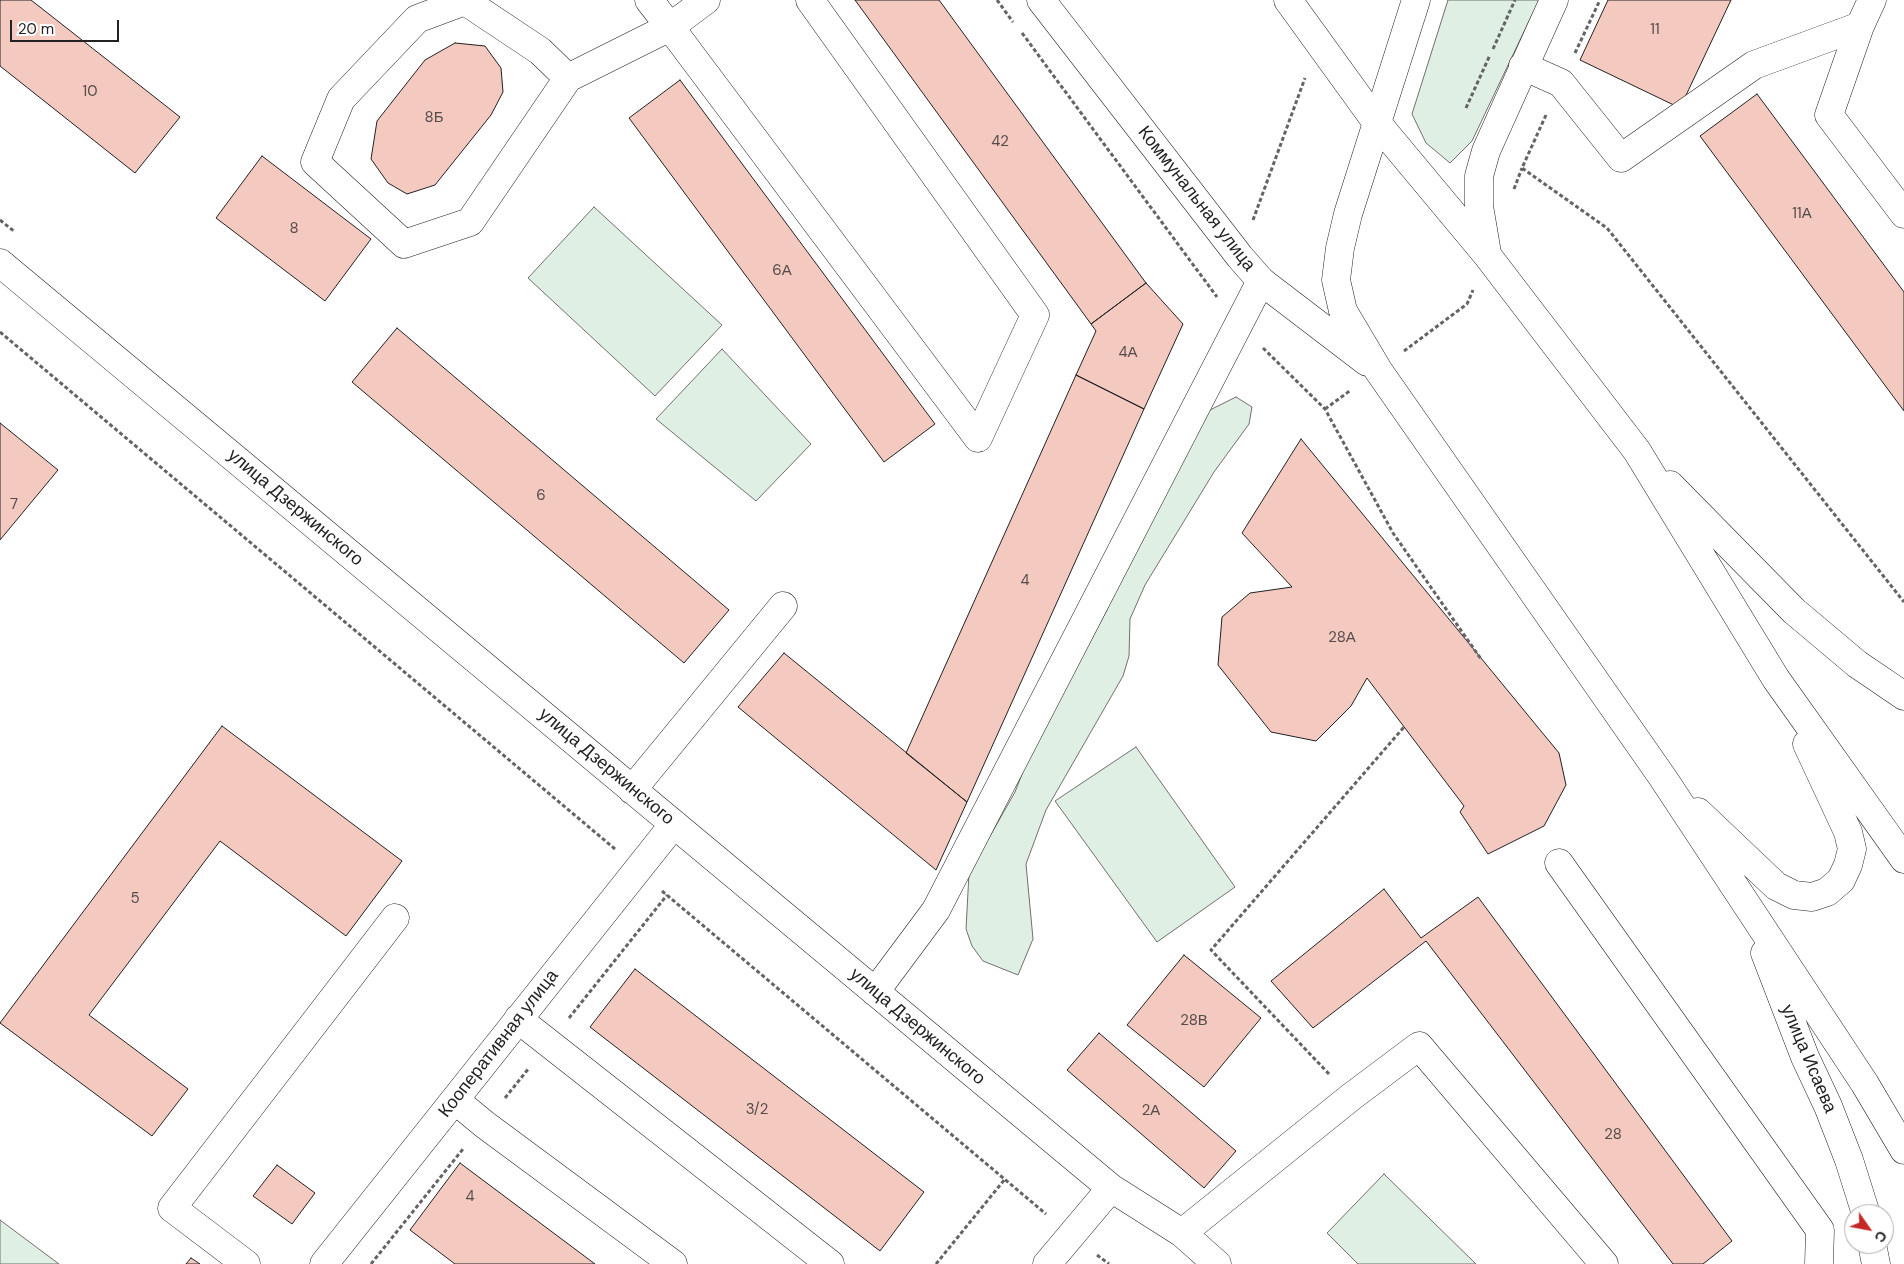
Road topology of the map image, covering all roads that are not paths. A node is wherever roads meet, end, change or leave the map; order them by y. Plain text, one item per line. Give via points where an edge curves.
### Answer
1 (649, 0) edge
2 (706, 0) edge
3 (810, 0) edge
4 (1041, 0) edge
5 (1288, 0) edge
6 (1416, 0) edge
7 (1554, 0) edge
8 (1872, 0) edge
9 (1860, 26) junction
10 (670, 27) junction
11 (1523, 66) junction
12 (568, 78) junction
13 (1376, 123) junction
14 (1904, 214) edge
15 (1487, 255) junction
16 (0, 263) edge
17 (1261, 281) junction
18 (1378, 370) junction
19 (1637, 451) junction
20 (783, 606) dead end
21 (1776, 680) junction
22 (1904, 696) edge
23 (1663, 778) junction
24 (632, 790) junction
25 (674, 824) junction
26 (1904, 859) edge
27 (1559, 863) dead end
28 (1747, 905) junction
29 (395, 918) dead end
30 (875, 992) junction
31 (518, 1020) junction
32 (454, 1100) junction
33 (1904, 1150) edge
34 (1111, 1188) junction
35 (1863, 1204) edge
36 (1182, 1233) junction
37 (246, 1264) edge
38 (324, 1264) edge
39 (673, 1264) edge
40 (830, 1264) edge
41 (1047, 1264) edge
42 (1217, 1264) edge
43 (1604, 1264) edge
44 (1819, 1264) edge

1 - 10 main road
2 - 10 main road
3 - 10 main road via 1035,315 978,438
4 - 17 main road, Коммунальная улица
5 - 13 main road
6 - 13 main road
7 - 11 main road
8 - 9 main road
9 - 11 main road via 1754,65 1622,158 1561,83
9 - 14 main road via 1829,115
10 - 12 main road
11 - 15 main road via 1486,151 1479,176 1479,206
12 - 12 main road via 540,51 465,0 417,19 341,99 315,162 404,244 470,222
13 - 15 main road
13 - 18 main road via 1348,214 1336,280 1344,311
15 - 19 main road
16 - 24 main road, улица Дзержинского
17 - 18 main road, Коммунальная улица
17 - 30 main road via 936,910
18 - 23 main road
19 - 21 main road
19 - 22 main road via 1794,611 1857,664
20 - 24 main road
21 - 23 main road via 1848,832 1852,849 1840,880 1826,892 1812,897 1794,895 1776,886
21 - 26 main road
23 - 28 main road
24 - 25 main road, улица Дзержинского
25 - 30 main road, улица Дзержинского
25 - 31 main road, Кооперативная улица
27 - 44 main road via 1820,1230
28 - 33 main road via 1865,1084
28 - 35 main road, улица Исаева via 1805,1057 1835,1124
29 - 37 main road via 172,1208
30 - 34 main road, улица Дзержинского
31 - 32 main road, Кооперативная улица
31 - 40 main road
32 - 38 main road, Кооперативная улица
32 - 39 main road
34 - 36 main road, улица Дзержинского
34 - 41 main road
36 - 42 main road, улица Дзержинского
36 - 43 main road via 1350,1097 1419,1046

